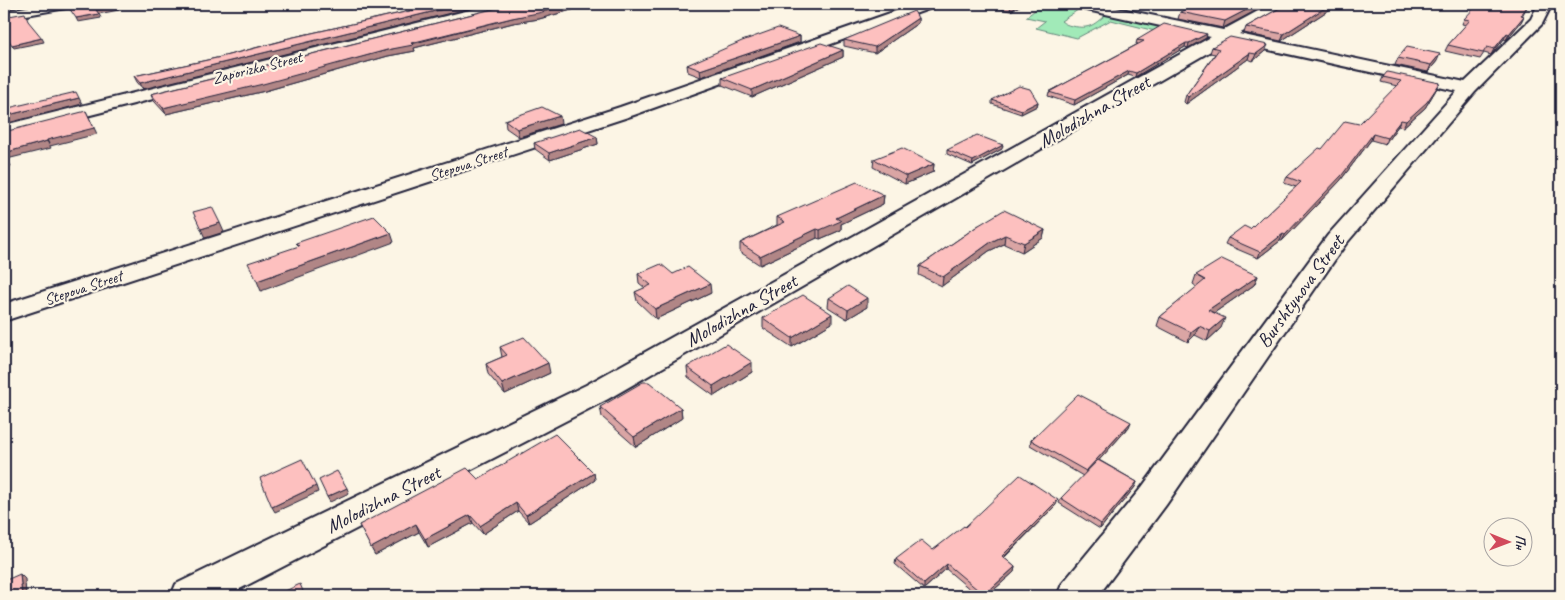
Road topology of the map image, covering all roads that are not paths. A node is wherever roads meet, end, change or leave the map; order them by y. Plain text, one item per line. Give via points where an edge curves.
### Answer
1 (66, 4) edge
2 (452, 4) edge
3 (510, 4) edge
4 (929, 4) edge
5 (1078, 4) edge
6 (1281, 4) edge
7 (1545, 4) edge
8 (470, 14) junction
9 (4, 15) edge
10 (1227, 36) junction
11 (1469, 88) junction
12 (4, 131) edge
13 (4, 312) edge
14 (190, 596) edge
15 (1076, 596) edge

1 - 9 street
2 - 8 street
3 - 8 street, Zaporizka Street
4 - 13 street, Stepova Street via 628,111
5 - 10 street
6 - 10 street, Molodizhna Street
7 - 11 street, Burshtynova Street via 1537,21
8 - 12 street, Zaporizka Street
10 - 11 street
10 - 14 street, Molodizhna Street via 597,392
11 - 15 street, Burshtynova Street via 1336,240 1154,496

